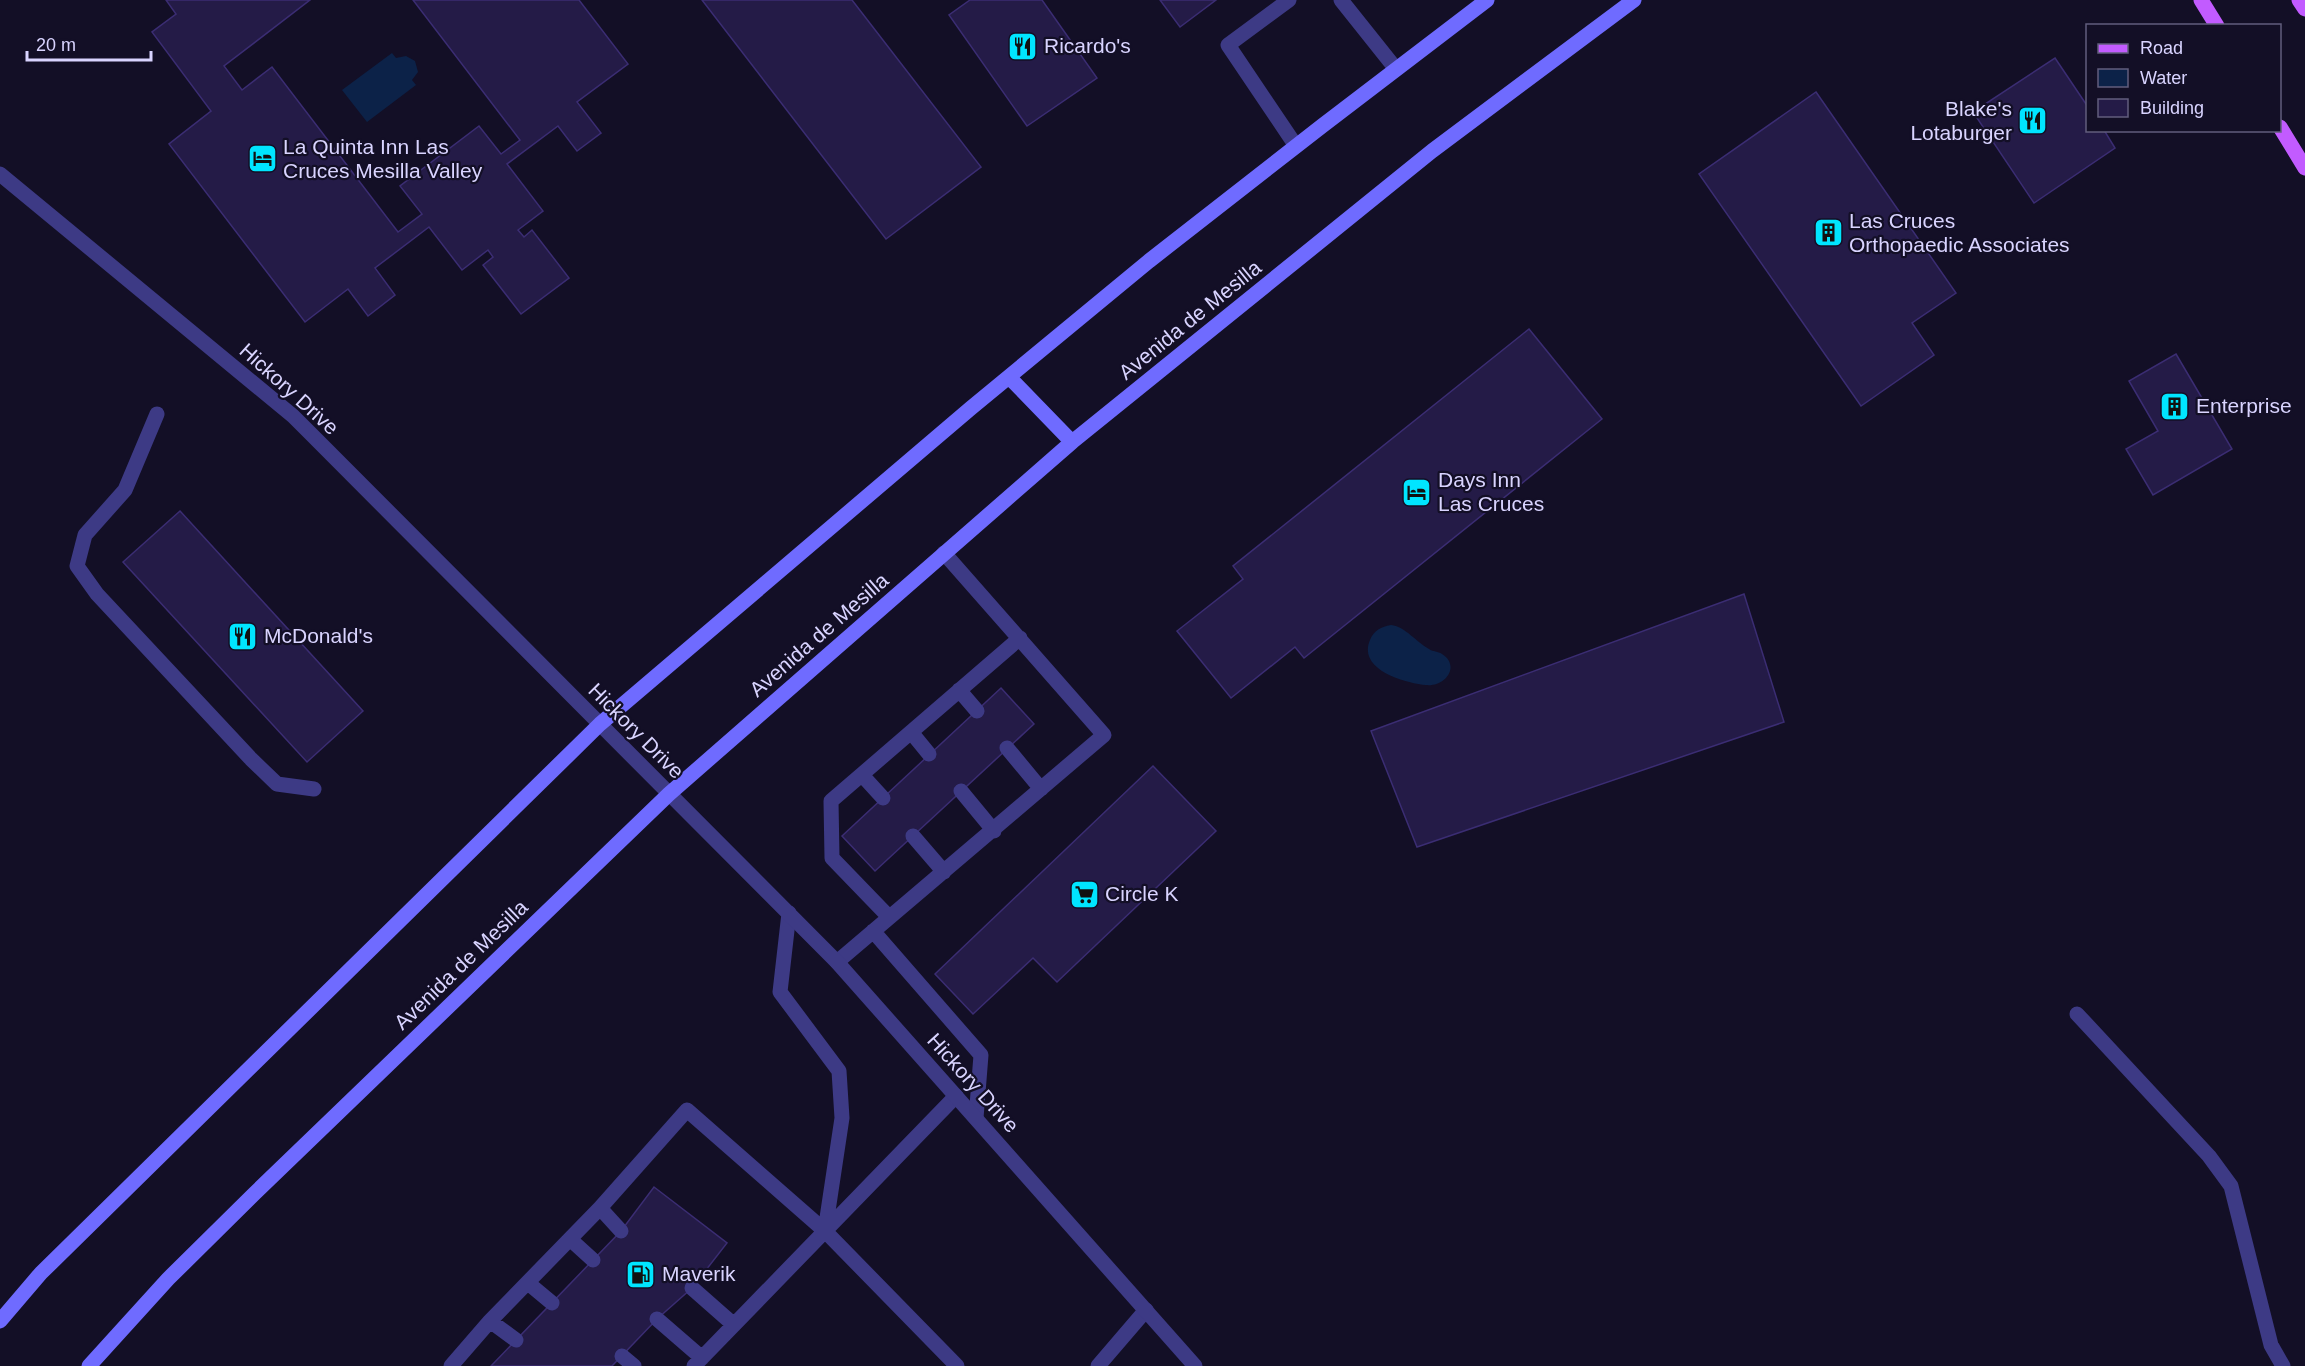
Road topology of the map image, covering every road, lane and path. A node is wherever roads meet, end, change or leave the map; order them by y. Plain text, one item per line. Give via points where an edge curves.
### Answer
1 (1289, 0) edge
2 (1341, 0) edge
3 (1487, 0) edge
4 (1634, 0) edge
5 (2201, 0) edge
6 (2300, 0) edge
7 (2305, 9) edge
8 (2216, 24) edge
9 (1396, 69) junction
10 (2281, 129) edge
11 (1296, 146) junction
12 (2305, 168) edge
13 (0, 174) edge
14 (1009, 377) junction
15 (157, 414) dead end
16 (1072, 442) junction
17 (945, 553) junction
18 (1020, 638) junction
19 (959, 690) junction
20 (977, 711) dead end
21 (600, 724) junction
22 (911, 732) junction
23 (1007, 748) dead end
24 (929, 754) dead end
25 (862, 775) junction
26 (314, 789) dead end
27 (1041, 789) junction
28 (961, 791) dead end
29 (669, 794) junction
30 (883, 798) dead end
31 (993, 831) junction
32 (913, 836) dead end
33 (945, 872) junction
34 (789, 913) junction
35 (889, 917) junction
36 (873, 931) junction
37 (837, 962) junction
38 (2077, 1014) dead end
39 (956, 1096) junction
40 (976, 1118) junction
41 (600, 1208) junction
42 (621, 1231) dead end
43 (825, 1231) junction
44 (571, 1240) junction
45 (593, 1260) dead end
46 (528, 1283) junction
47 (692, 1288) dead end
48 (552, 1303) dead end
49 (1146, 1310) junction
50 (657, 1319) dead end
51 (0, 1321) edge
52 (490, 1321) junction
53 (734, 1325) junction
54 (516, 1340) dead end
55 (622, 1356) dead end
56 (698, 1362) edge
57 (89, 1366) edge
58 (451, 1366) edge
59 (634, 1366) edge
60 (957, 1366) edge
61 (1098, 1366) edge
62 (1195, 1366) edge
63 (2283, 1366) edge

1 - 11 street via 1228,45
2 - 9 street
3 - 9 main road
4 - 16 main road, Avenida de Mesilla via 1432,151
5 - 8 main road
6 - 7 main road
9 - 11 main road
10 - 12 main road
11 - 14 main road
13 - 21 street, Hickory Drive via 293,416
14 - 16 main road
14 - 21 main road
15 - 26 street via 124,490 85,535 77,566 96,594 251,759 278,784
16 - 17 main road, Avenida de Mesilla
17 - 18 street
17 - 29 main road, Avenida de Mesilla
18 - 19 street
18 - 27 street via 1104,735
19 - 20 street
19 - 22 street
21 - 29 street, Hickory Drive
21 - 51 main road via 49,1266
22 - 24 street
22 - 25 street
23 - 27 street
25 - 30 street
25 - 35 street via 831,801 832,858
27 - 31 street
28 - 31 street
29 - 34 street, Hickory Drive
29 - 57 main road, Avenida de Mesilla via 254,1194 168,1279
31 - 33 street
32 - 33 street
33 - 35 street
34 - 37 street, Hickory Drive
34 - 43 street via 780,992 839,1071 842,1118
35 - 36 street
36 - 37 street
36 - 40 street via 981,1055
37 - 39 street, Hickory Drive
38 - 63 street via 2209,1156 2231,1186 2271,1345
39 - 40 street, Hickory Drive
39 - 43 street
40 - 49 street, Hickory Drive
41 - 42 street
41 - 43 street via 687,1110
41 - 44 street
43 - 53 street
43 - 60 street
44 - 45 street
44 - 46 street
46 - 48 street
46 - 52 street
47 - 53 street
49 - 61 street
49 - 62 street, Hickory Drive
50 - 56 street
52 - 54 street
52 - 58 street
53 - 56 street
55 - 59 street

